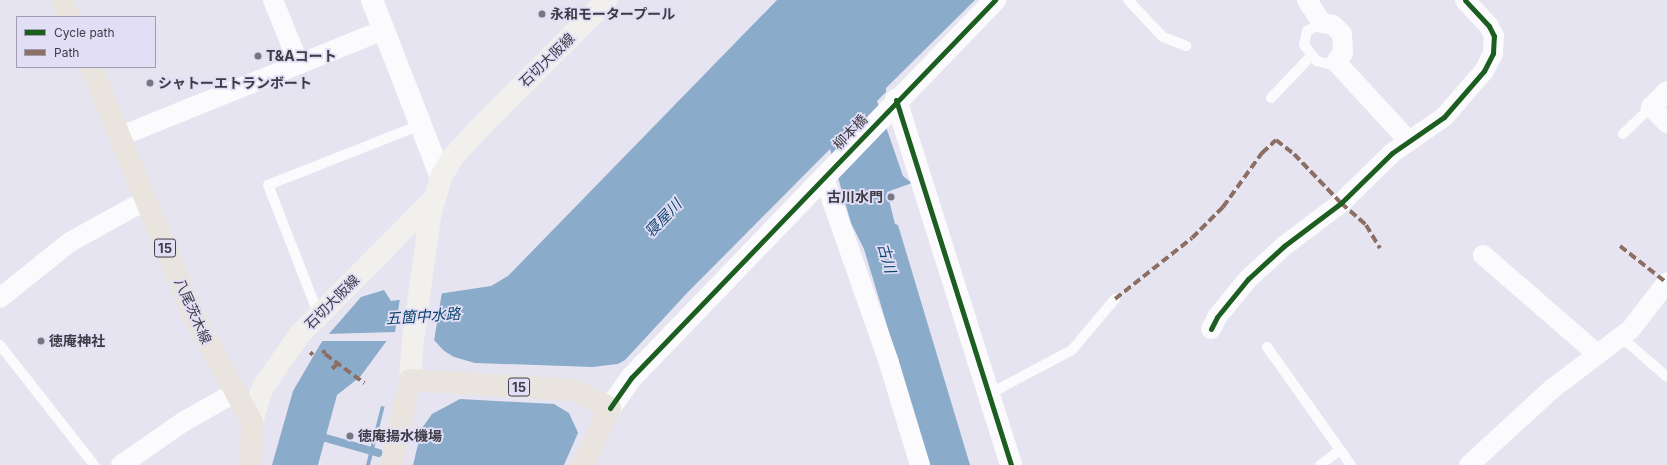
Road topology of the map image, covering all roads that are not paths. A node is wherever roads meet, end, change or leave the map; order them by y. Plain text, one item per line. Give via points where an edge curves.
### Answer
1 (62, 0) edge
2 (273, 0) edge
3 (372, 0) edge
4 (608, 0) edge
5 (995, 0) edge
6 (1128, 0) edge
7 (1307, 0) edge
8 (1465, 0) edge
9 (69, 16) edge
10 (1322, 23) junction
11 (384, 30) junction
12 (1186, 46) dead end
13 (1311, 56) junction
14 (1336, 62) junction
15 (299, 64) junction
16 (91, 68) edge
17 (1667, 91) edge
18 (1271, 98) dead end
19 (891, 107) junction
20 (1650, 107) junction
21 (1667, 123) edge
22 (420, 125) junction
23 (1623, 134) dead end
24 (121, 136) junction
25 (1409, 140) junction
26 (828, 173) junction
27 (441, 177) junction
28 (435, 198) junction
29 (146, 200) junction
30 (1483, 255) dead end
31 (1665, 289) edge
32 (0, 298) edge
33 (1115, 299) dead end
34 (318, 313) junction
35 (1211, 329) dead end
36 (1622, 337) junction
37 (0, 345) edge
38 (1267, 347) dead end
39 (1596, 353) junction
40 (1667, 377) edge
41 (410, 380) junction
42 (234, 393) junction
43 (989, 394) junction
44 (607, 406) junction
45 (252, 422) junction
46 (1340, 450) junction
47 (94, 465) edge
48 (121, 465) edge
49 (251, 465) edge
50 (391, 465) edge
51 (583, 465) edge
52 (920, 465) edge
53 (1011, 465) edge
54 (1320, 465) edge
55 (1351, 465) edge
56 (1470, 465) edge

1 - 9 main road
2 - 15 street
3 - 11 street
4 - 27 main road, 石切大阪線 via 470,138 453,157
5 - 19 street, 柳本橋
6 - 12 lane via 1163,36
7 - 10 street
8 - 25 street via 1489,26 1494,36 1491,60 1444,117
10 - 13 lane via 1307,31 1304,39
10 - 14 street via 1333,25 1342,34 1343,54
11 - 15 street
11 - 22 street
13 - 14 lane via 1323,63
13 - 18 lane
14 - 25 street
15 - 24 street
16 - 24 main road, 八尾茨木線 / 15
17 - 20 street
19 - 26 street, 柳本橋
19 - 43 street
20 - 21 street
20 - 23 lane
22 - 27 street
22 - 34 lane via 268,185
24 - 29 main road, 八尾茨木線 / 15
25 - 35 street via 1380,164 1341,203 1284,246 1248,279 1217,317
26 - 44 street, 柳本橋
26 - 52 street
27 - 28 main road, 石切大阪線
28 - 34 main road, 石切大阪線 via 416,220
28 - 41 main road, 石切大阪線 via 412,344
29 - 32 street via 70,242
29 - 42 main road, 八尾茨木線 / 15 via 194,315
30 - 39 street
31 - 36 street
33 - 43 lane via 1072,350
34 - 45 main road, 石切大阪線 via 267,379
36 - 39 street
36 - 40 lane
37 - 47 lane
38 - 46 lane
39 - 56 street via 1552,389
41 - 44 main road, 15 via 574,390
41 - 50 main road
42 - 45 main road, 八尾茨木線 / 15
42 - 48 street via 182,422
43 - 53 street
44 - 51 main road
45 - 49 main road
46 - 54 lane
46 - 55 lane

